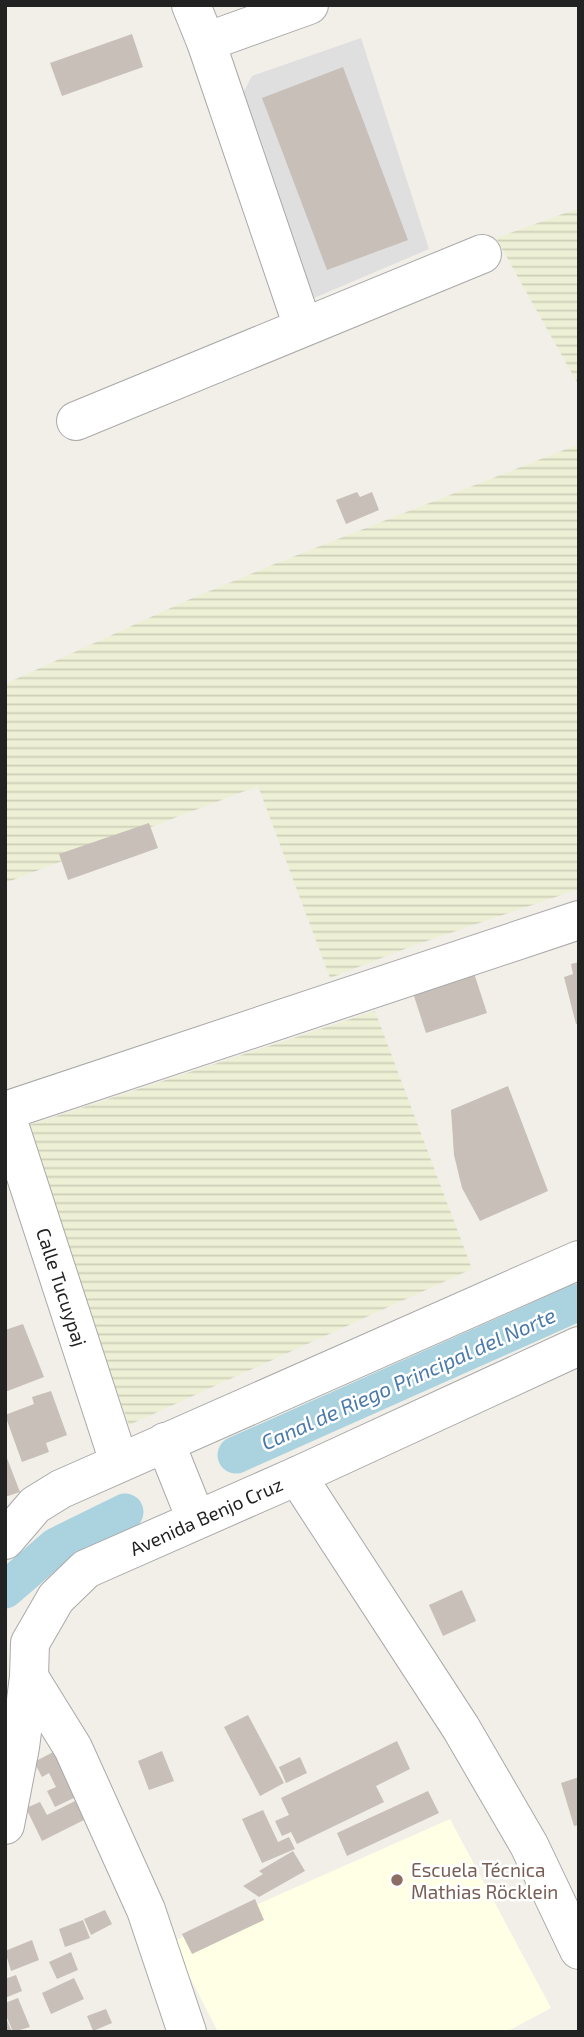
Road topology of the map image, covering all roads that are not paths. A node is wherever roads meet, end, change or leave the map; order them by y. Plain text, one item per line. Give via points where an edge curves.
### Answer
1 (191, 5) edge
2 (309, 5) edge
3 (206, 41) junction
4 (482, 254) dead end
5 (303, 327) junction
6 (76, 421) dead end
7 (579, 920) edge
8 (5, 1111) edge
9 (579, 1260) edge
10 (579, 1346) edge
11 (165, 1442) junction
12 (119, 1462) junction
13 (297, 1476) junction
14 (20, 1507) edge
15 (196, 1519) junction
16 (5, 1540) edge
17 (29, 1677) junction
18 (5, 1825) edge
19 (579, 1950) edge
20 (187, 2032) edge

1 - 3 street
2 - 3 street
3 - 5 street
4 - 5 street
5 - 6 street
7 - 8 street
8 - 12 street, Calle Tucuypaj
9 - 11 street
10 - 13 street, Avenida Benjo Cruz
11 - 12 street
11 - 15 street
12 - 14 street
13 - 15 street, Avenida Benjo Cruz
13 - 19 street via 461,1728 529,1845
14 - 16 street
15 - 17 street, Avenida Benjo Cruz via 86,1569 56,1598 30,1643
17 - 18 street, Avenida Benjo Cruz
17 - 20 street via 73,1748 146,1910

